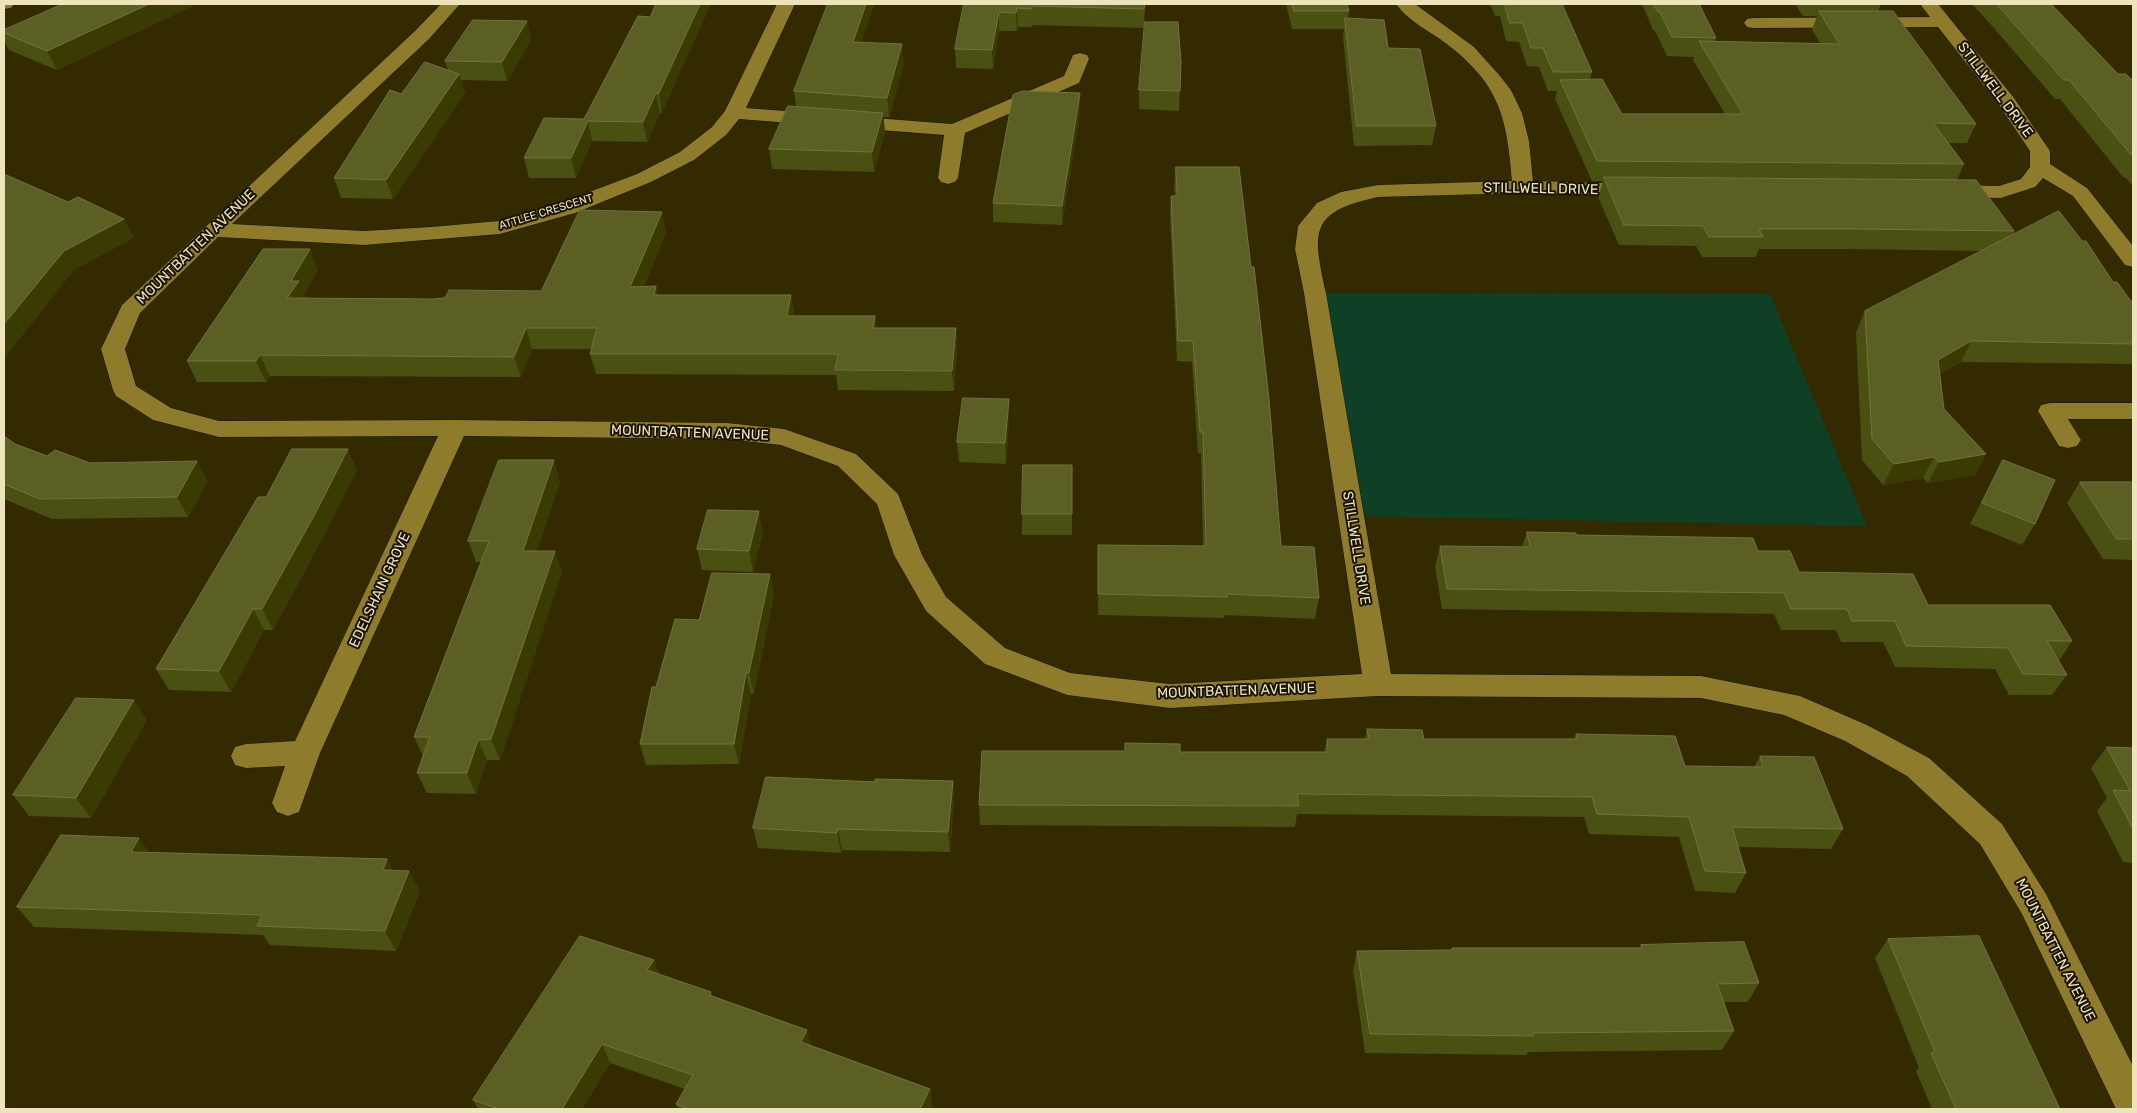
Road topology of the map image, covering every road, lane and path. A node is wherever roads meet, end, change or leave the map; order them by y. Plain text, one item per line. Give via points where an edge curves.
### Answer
1 (451, 4) edge
2 (786, 4) edge
3 (1405, 4) edge
4 (1929, 4) edge
5 (1944, 22) junction
6 (1753, 23) dead end
7 (1080, 58) dead end
8 (734, 114) junction
9 (955, 130) junction
10 (2040, 167) junction
11 (948, 178) dead end
12 (1523, 187) junction
13 (1659, 190) edge
14 (1923, 191) edge
15 (213, 230) junction
16 (2133, 260) edge
17 (2133, 411) edge
18 (454, 428) junction
19 (2068, 440) dead end
20 (1378, 686) junction
21 (305, 753) junction
22 (246, 756) dead end
23 (288, 803) dead end
24 (2133, 1104) edge

1 - 15 street, MOUNTBATTEN AVENUE via 422,36
2 - 8 street, ATTLEE CRESCENT
3 - 12 street via 1456,42 1494,78 1516,126
4 - 5 street, STILLWELL DRIVE
5 - 6 street
5 - 10 street, STILLWELL DRIVE via 2040,150
7 - 9 street via 1072,79
8 - 9 street
8 - 15 street, ATTLEE CRESCENT via 719,131 686,156 644,178 567,208 500,227 364,238
9 - 11 street
10 - 14 street via 2028,183 2001,192
10 - 16 street via 2080,192
12 - 13 street, STILLWELL DRIVE
12 - 20 street, STILLWELL DRIVE via 1378,191 1349,197 1325,208 1309,226 1306,249
15 - 18 street, MOUNTBATTEN AVENUE via 130,310 113,349 126,390 162,414 219,429
17 - 19 street via 2050,411
18 - 20 street, MOUNTBATTEN AVENUE via 727,431 784,436 848,460 889,500 908,555 936,604 995,656 1067,684 1170,696
18 - 21 street, EDELSHAIN GROVE
20 - 24 street, MOUNTBATTEN AVENUE via 1701,687 1789,704 1856,733 1918,767 1991,834 2034,904
21 - 22 street
21 - 23 street, EDELSHAIN GROVE

